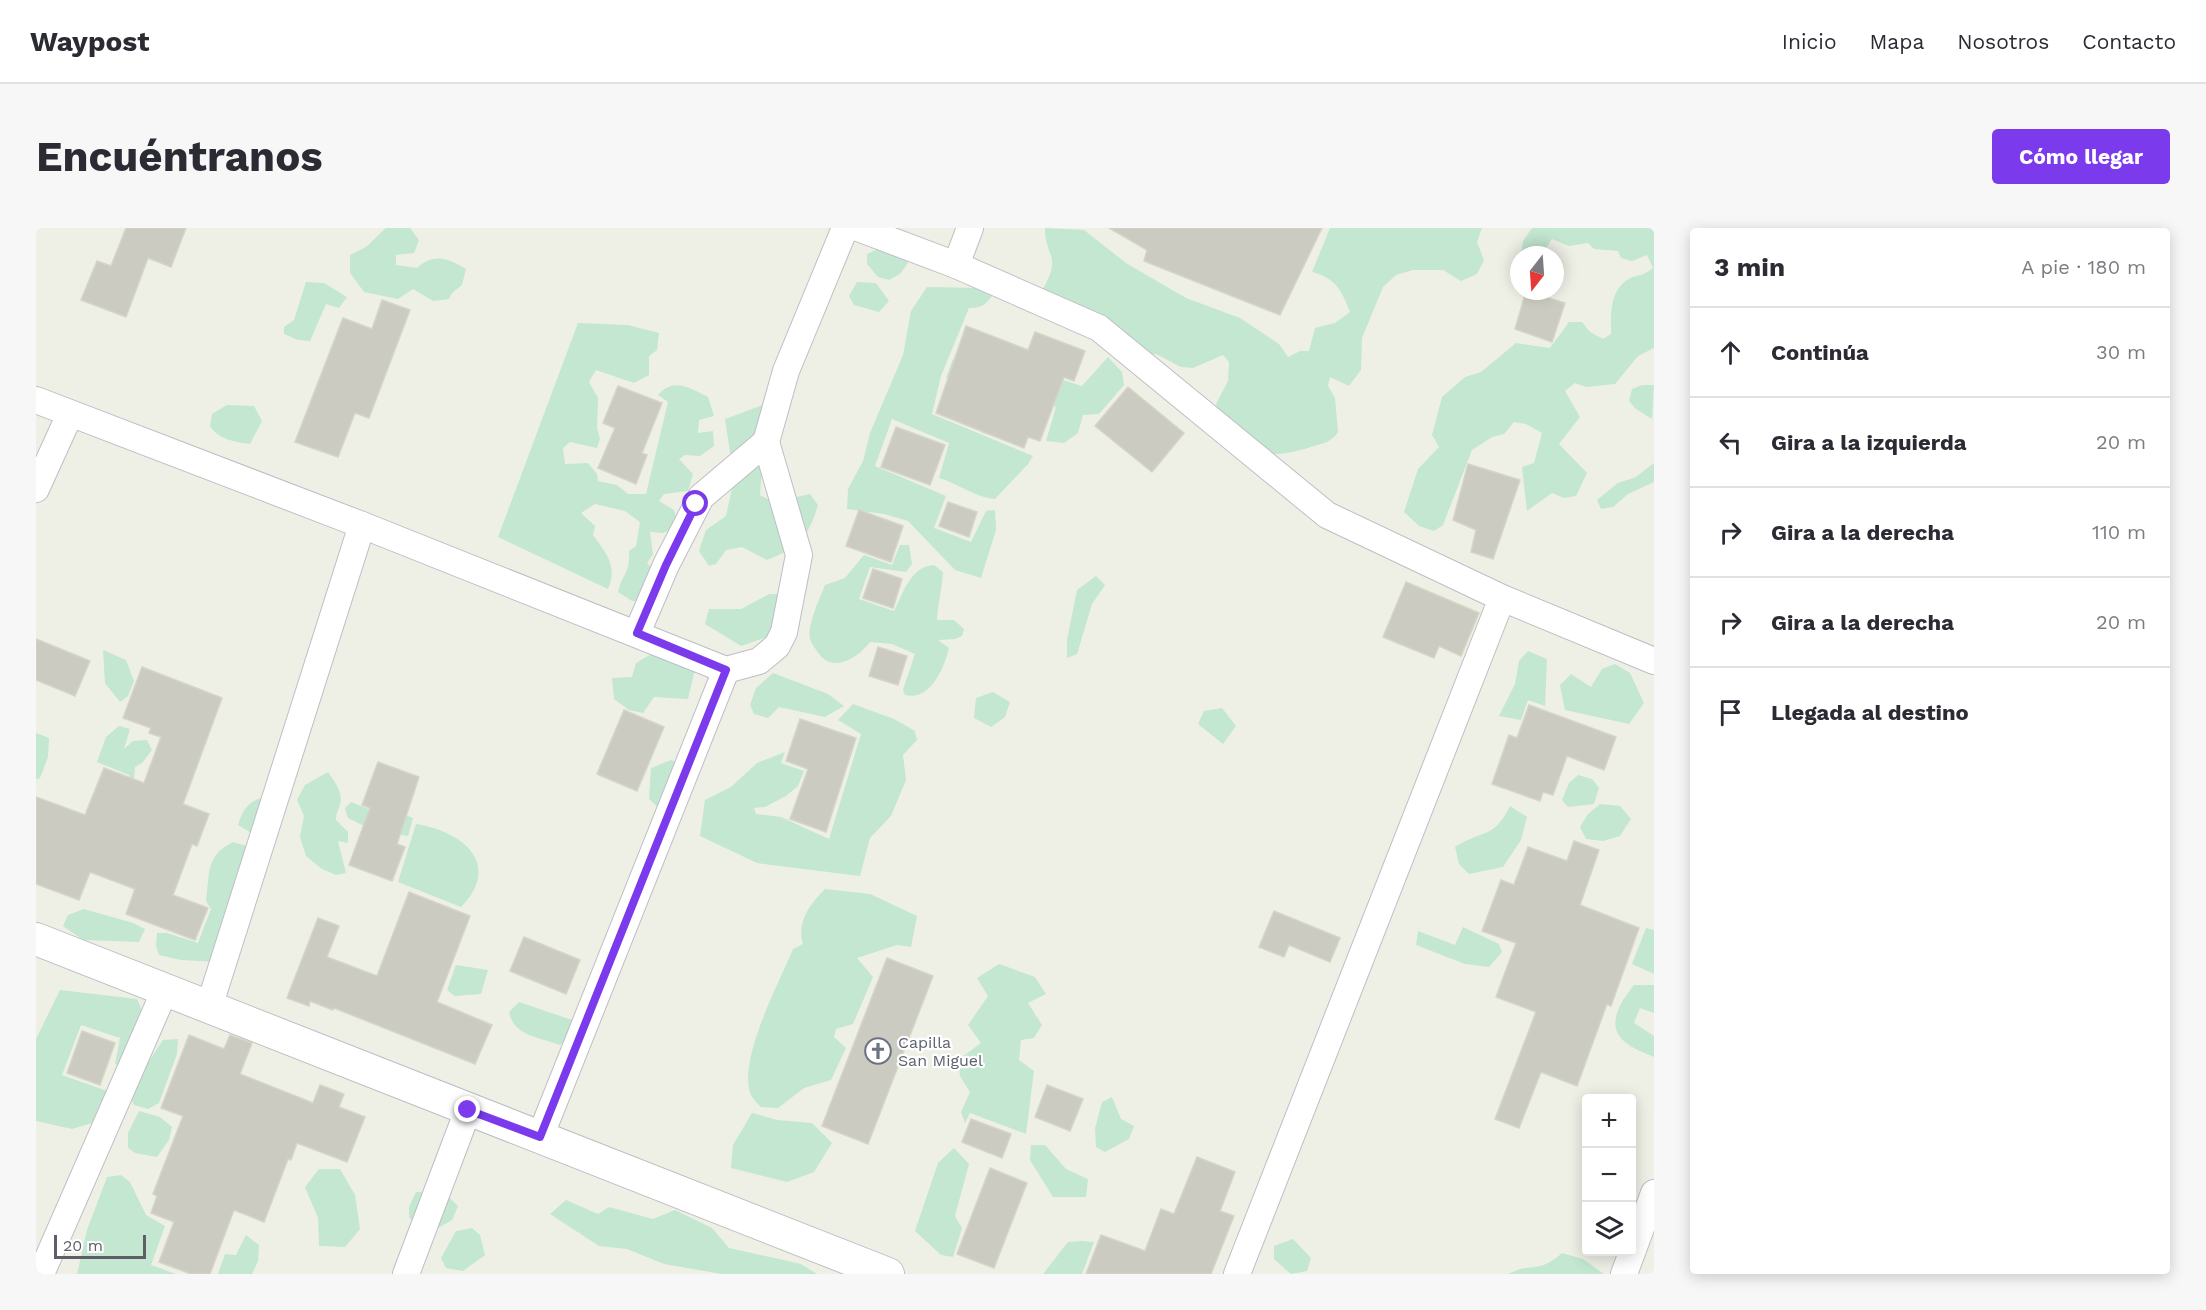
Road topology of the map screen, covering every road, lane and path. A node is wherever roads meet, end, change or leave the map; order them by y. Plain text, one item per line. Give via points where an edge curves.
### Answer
1 (845, 228) edge
2 (858, 228) edge
3 (970, 228) edge
4 (956, 265) junction
5 (36, 400) edge
6 (70, 414) junction
7 (766, 442) junction
8 (36, 489) edge
9 (362, 525) junction
10 (1502, 598) junction
11 (637, 633) junction
12 (1654, 661) edge
13 (726, 670) junction
14 (36, 939) edge
15 (165, 990) junction
16 (209, 1007) junction
17 (468, 1110) junction
18 (540, 1137) junction
19 (1654, 1193) edge
20 (854, 1268) edge
21 (41, 1274) edge
22 (406, 1274) edge
23 (888, 1274) edge
24 (1237, 1274) edge
25 (1624, 1274) edge

1 - 7 street via 786,370
2 - 4 street
3 - 4 street
4 - 10 street via 1099,328 1327,515
5 - 6 street
6 - 8 street
6 - 9 street
7 - 11 street via 701,496
7 - 13 street via 799,555 784,632 777,646 759,661
9 - 11 street
9 - 16 street
10 - 12 street
10 - 24 street
11 - 13 street
13 - 18 street
14 - 15 street
15 - 16 street
15 - 21 street
16 - 17 street
17 - 18 street
17 - 22 street
18 - 20 street
19 - 25 street
20 - 23 street

